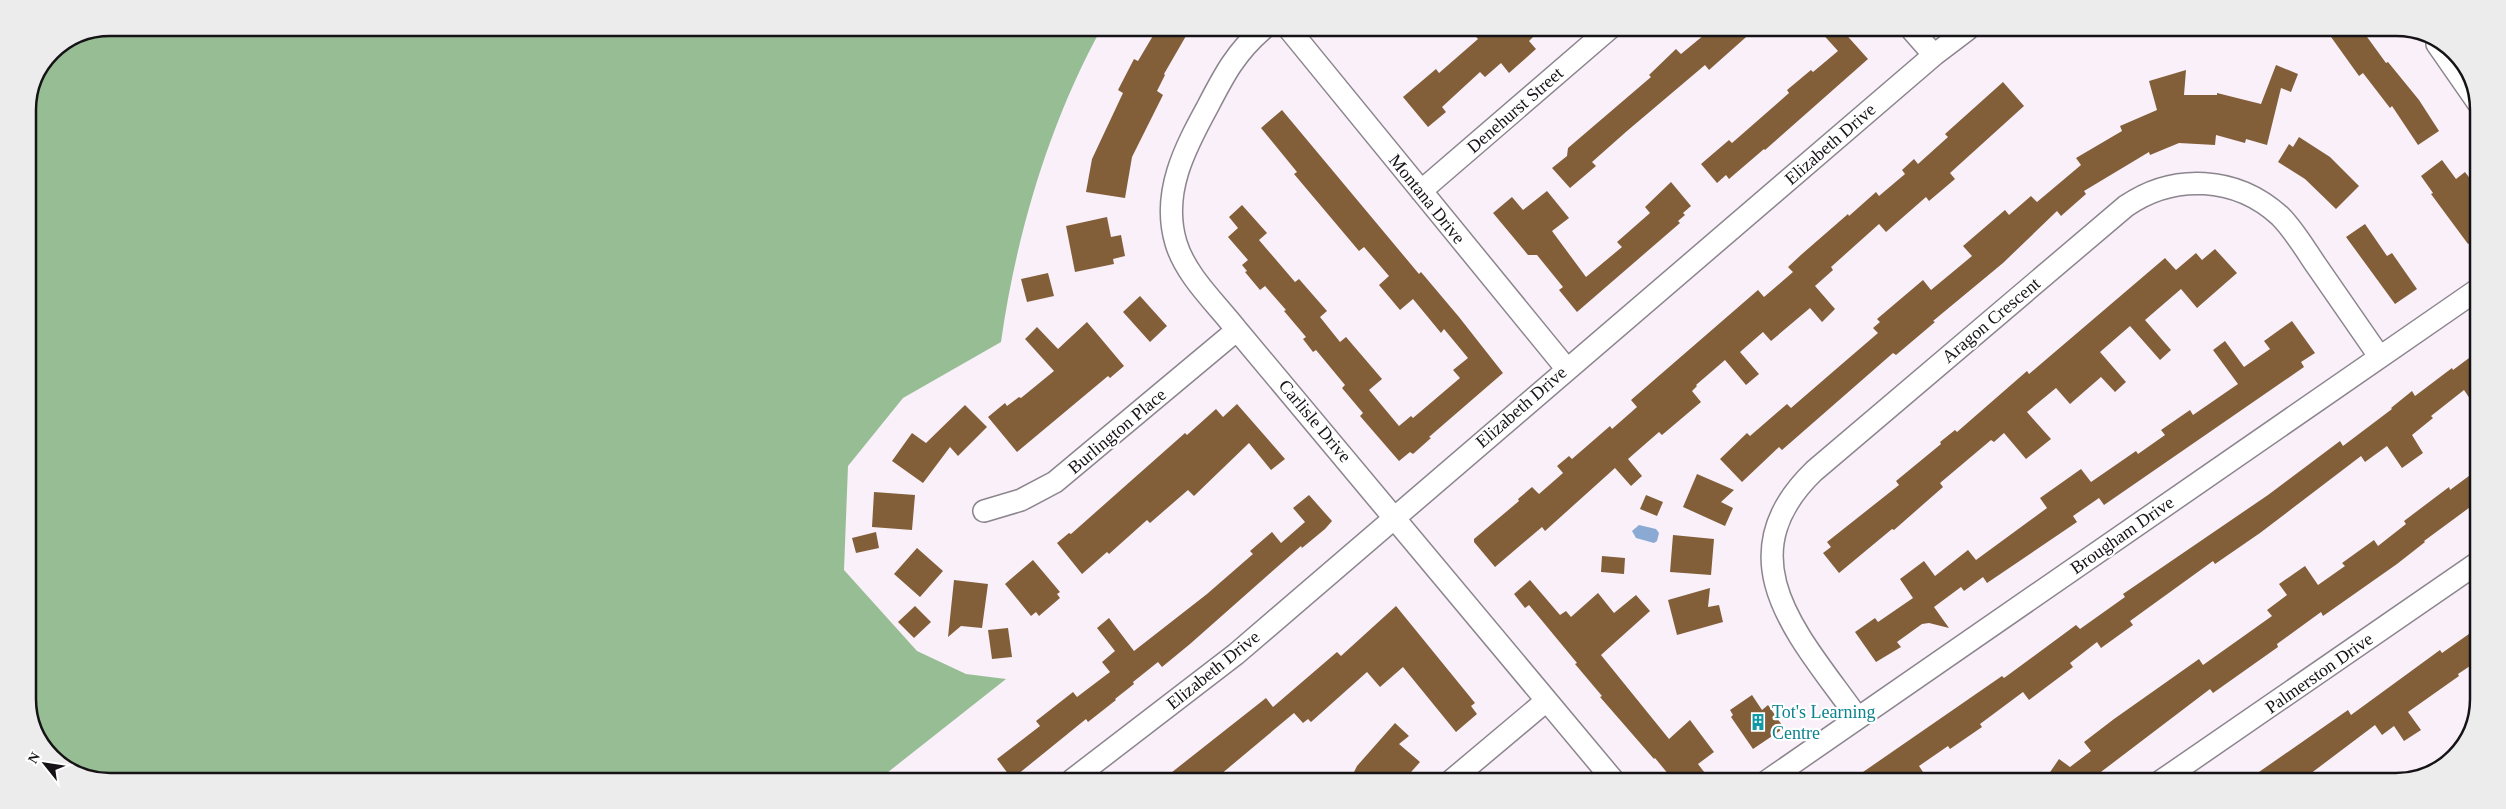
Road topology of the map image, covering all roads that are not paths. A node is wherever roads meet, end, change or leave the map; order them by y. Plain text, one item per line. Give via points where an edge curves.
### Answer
1 (1256, 36) edge
2 (1295, 36) edge
3 (1601, 36) edge
4 (1917, 36) edge
5 (1959, 36) edge
6 (1934, 55) junction
7 (2446, 56) edge
8 (2465, 84) edge
9 (1421, 191) junction
10 (2470, 295) edge
11 (1237, 330) junction
12 (2379, 356) junction
13 (1566, 368) junction
14 (984, 511) dead end
15 (1395, 516) junction
16 (2470, 568) edge
17 (1546, 701) junction
18 (1857, 717) junction
19 (1081, 773) edge
20 (1460, 773) edge
21 (1608, 773) edge
22 (1778, 773) edge
23 (2173, 773) edge

1 - 11 street, Carlisle Drive via 1228,68 1185,148 1172,197 1172,228 1181,256
2 - 9 street, Montana Drive
3 - 9 street, Denehurst Street
4 - 6 street
5 - 6 street, Elizabeth Drive
6 - 13 street, Elizabeth Drive
7 - 8 street
9 - 13 street, Montana Drive
10 - 12 street, Brougham Drive
11 - 14 street, Burlington Place via 1056,482 1021,500
11 - 15 street, Carlisle Drive
12 - 18 street, Brougham Drive
12 - 18 street, Aragon Crescent via 2289,225 2261,202 2232,188 2189,182 2155,190 2126,206 1814,471 1785,509 1776,530 1773,549 1779,599 1788,618
13 - 15 street, Elizabeth Drive
15 - 17 street, Carlisle Drive
15 - 19 street, Elizabeth Drive via 1236,654
16 - 23 street, Palmerston Drive
17 - 20 street
17 - 21 street, Carlisle Drive
18 - 22 street, Brougham Drive

